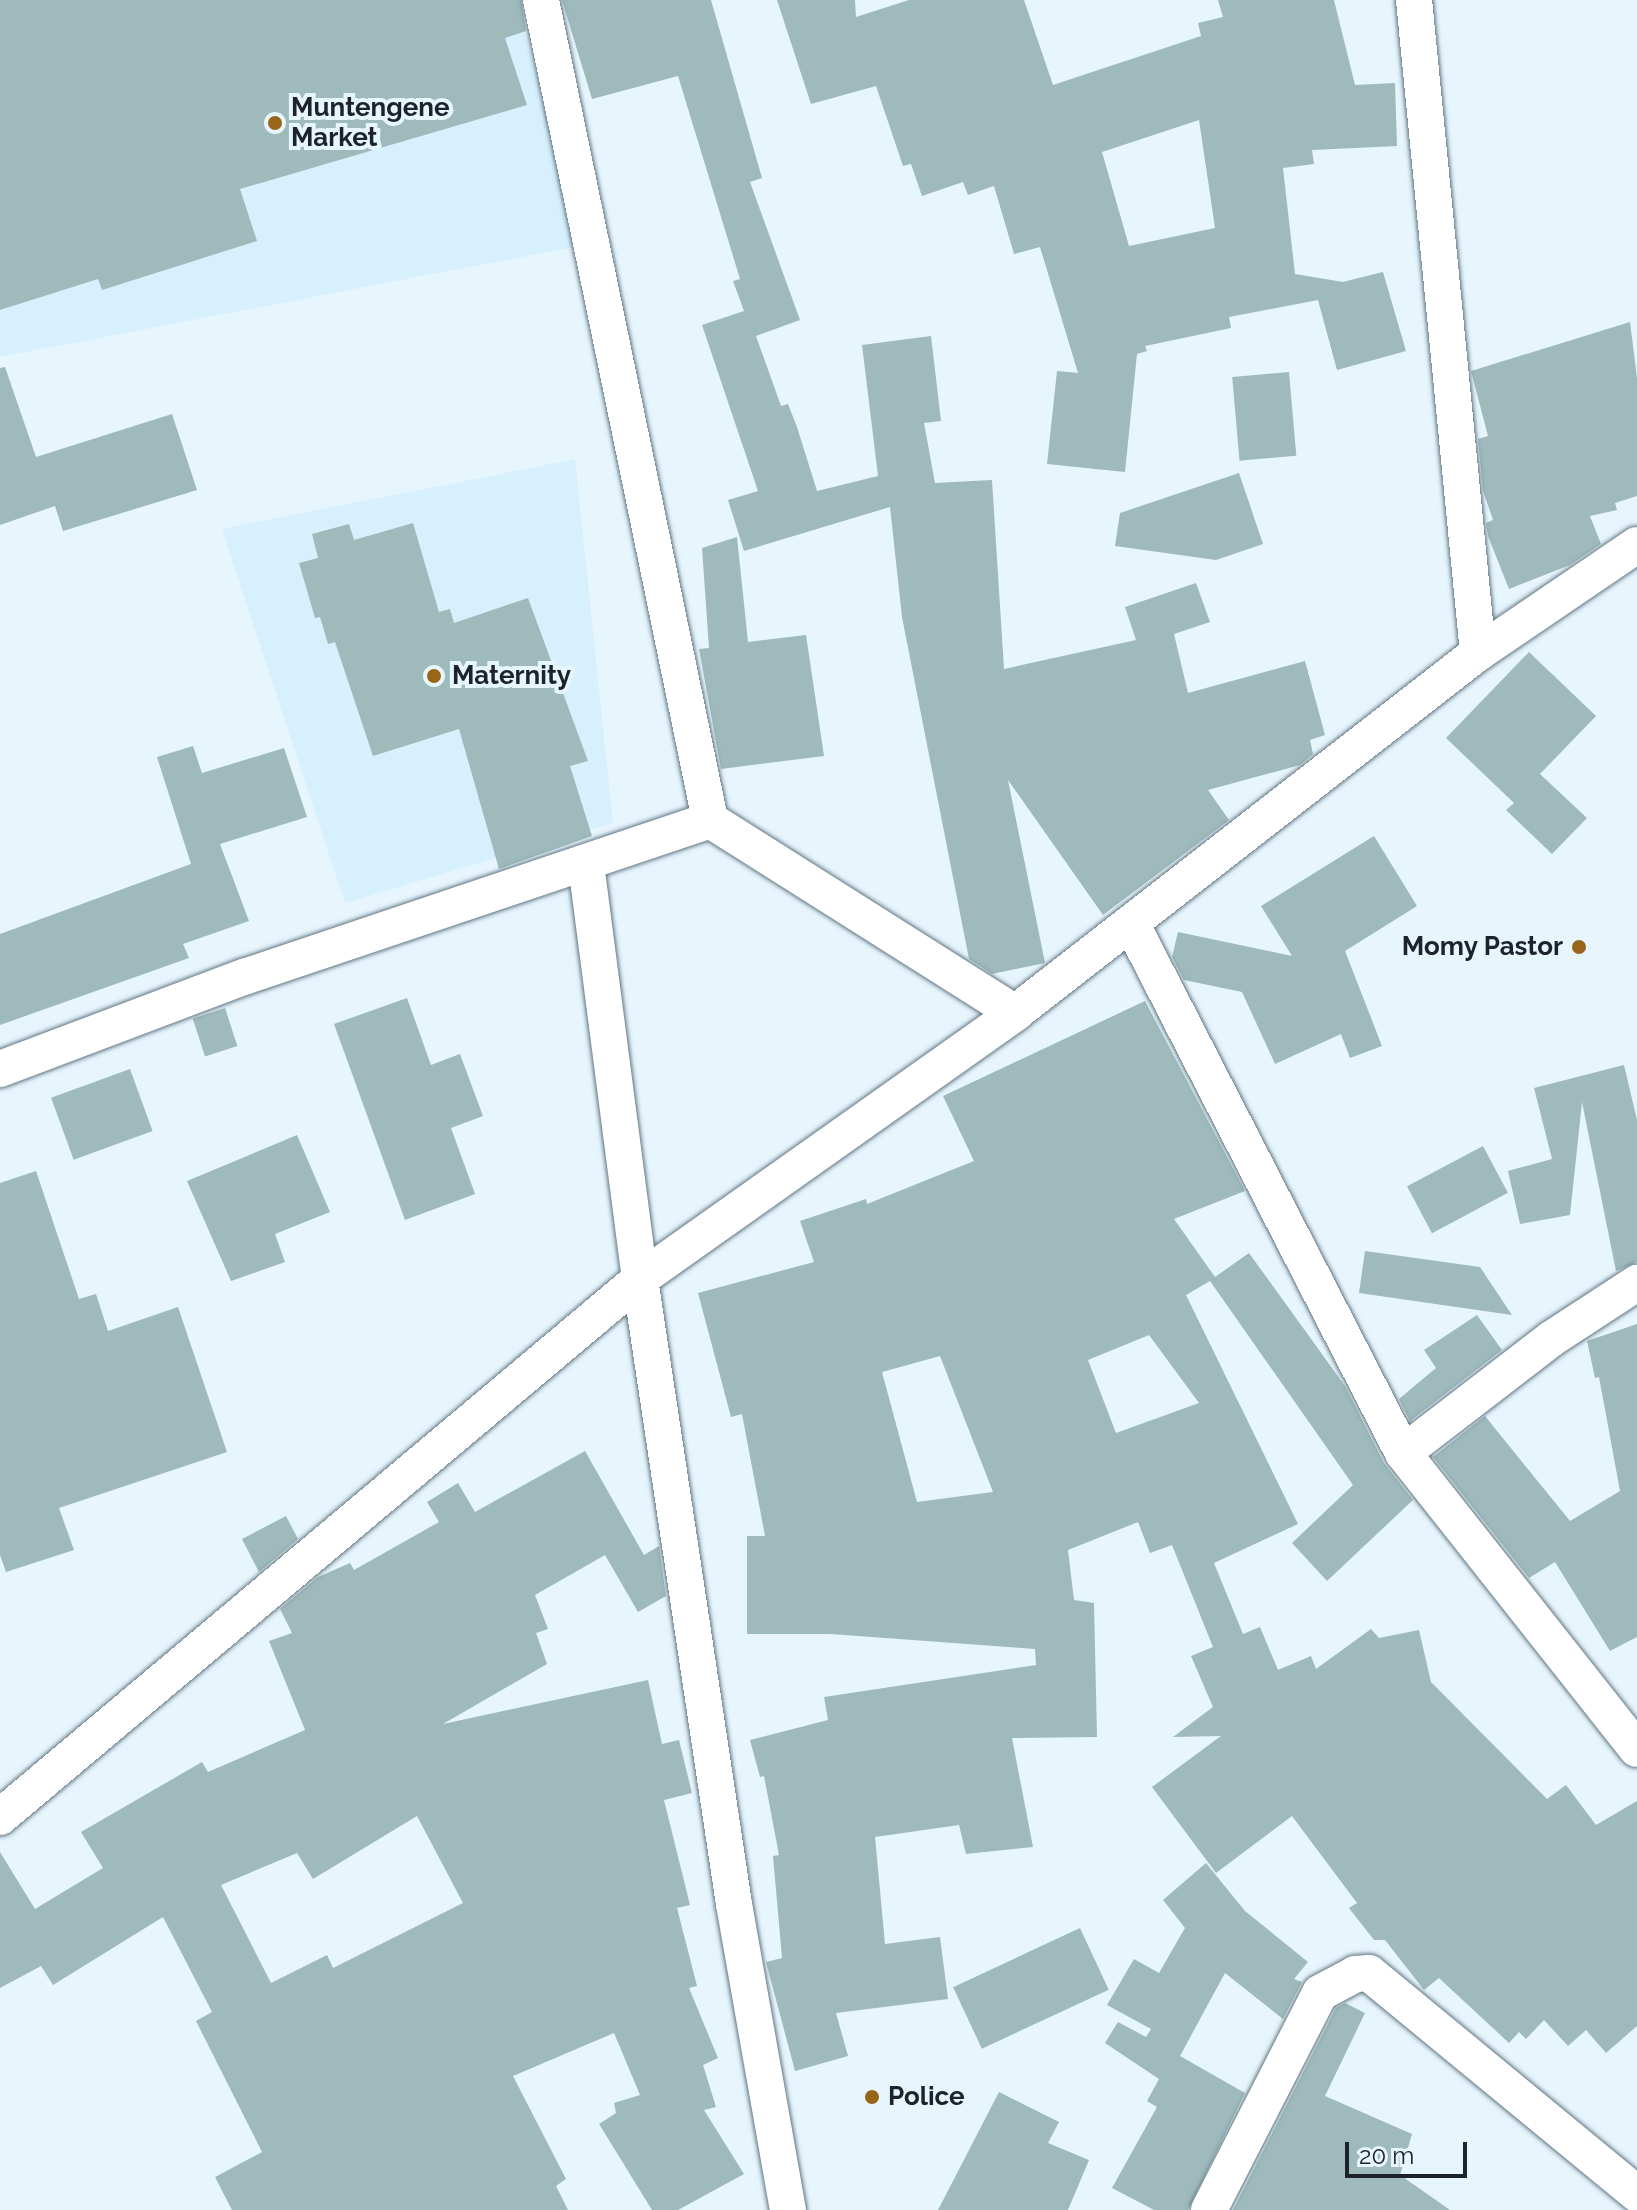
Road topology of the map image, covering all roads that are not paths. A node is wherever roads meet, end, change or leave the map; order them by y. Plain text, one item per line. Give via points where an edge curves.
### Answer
1 (541, 0) edge
2 (1414, 0) edge
3 (1637, 545) edge
4 (1478, 653) junction
5 (710, 820) junction
6 (586, 864) junction
7 (1132, 925) junction
8 (1015, 1013) junction
9 (0, 1069) edge
10 (640, 1279) junction
11 (1637, 1283) edge
12 (1403, 1453) junction
13 (1637, 1749) edge
14 (0, 1817) edge
15 (1637, 2194) edge
16 (788, 2210) edge
17 (1209, 2210) edge

1 - 5 street
2 - 4 street
3 - 4 street
4 - 7 street
5 - 6 street
5 - 8 street
6 - 9 street via 244,977
6 - 10 street
7 - 8 street
7 - 12 street
8 - 10 street
10 - 14 street
10 - 16 street via 734,1904
11 - 12 street via 1551,1339
12 - 13 street
15 - 17 street via 1369,1973 1355,1974 1320,1993

